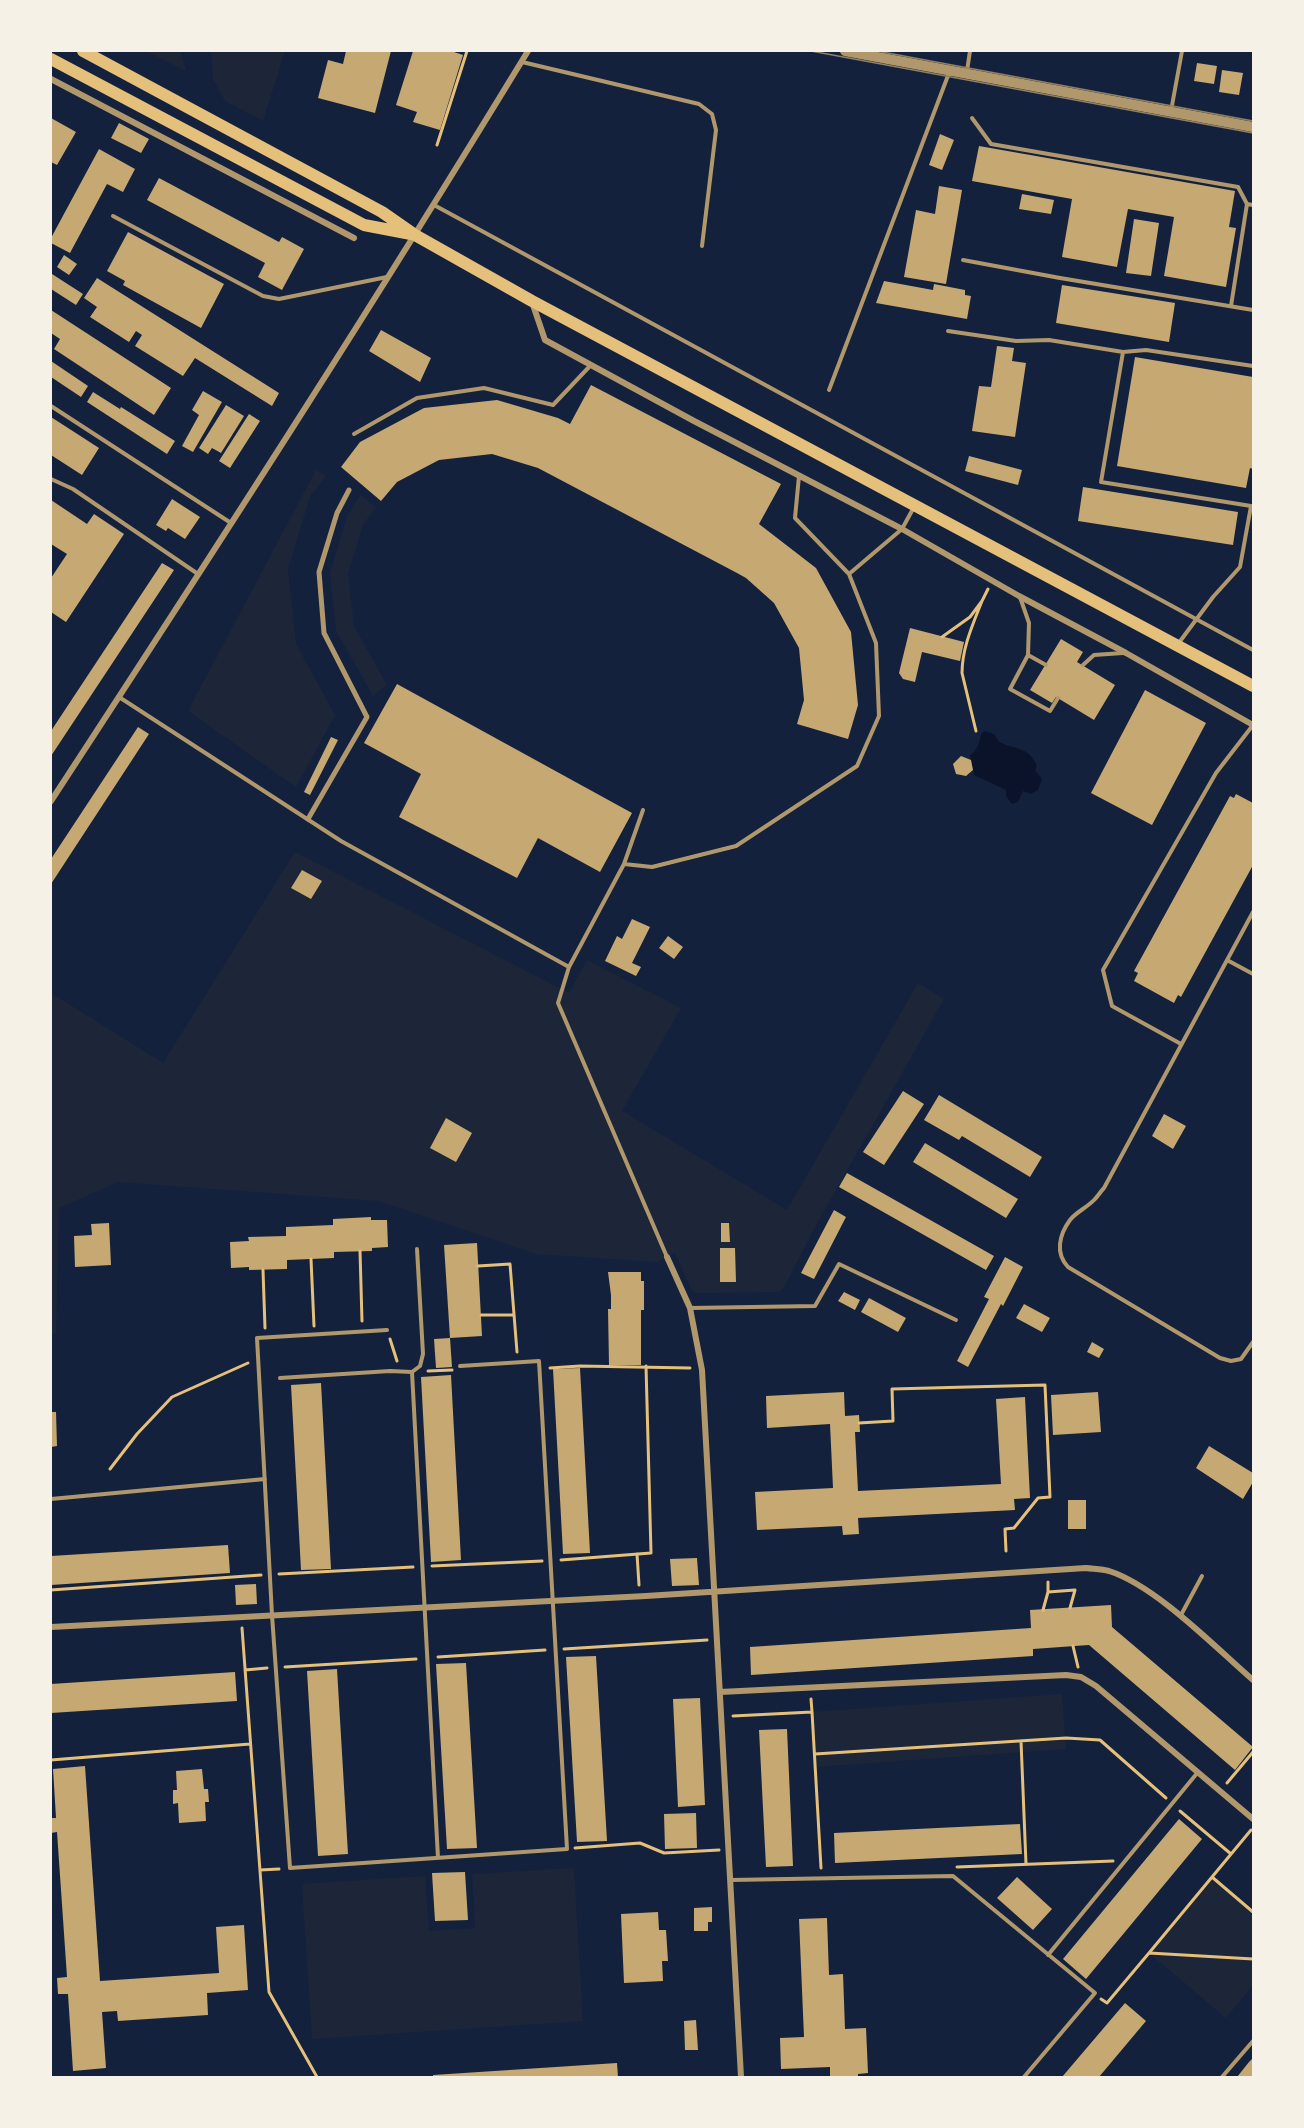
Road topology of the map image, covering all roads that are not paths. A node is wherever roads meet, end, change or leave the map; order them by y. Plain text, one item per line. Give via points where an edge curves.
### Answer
1 (83, 51) edge
2 (528, 51) edge
3 (845, 51) edge
4 (970, 51) edge
5 (1182, 51) edge
6 (51, 59) edge
7 (521, 62) junction
8 (950, 70) junction
9 (966, 74) junction
10 (51, 79) edge
11 (1171, 112) junction
12 (972, 118) dead end
13 (1253, 127) edge
14 (1247, 204) junction
15 (433, 205) junction
16 (1253, 205) edge
17 (113, 216) dead end
18 (415, 235) junction
19 (354, 238) dead end
20 (702, 246) dead end
21 (963, 260) dead end
22 (388, 277) junction
23 (532, 301) junction
24 (1231, 306) junction
25 (1253, 310) edge
26 (948, 331) dead end
27 (1123, 352) junction
28 (590, 366) junction
29 (1253, 366) edge
30 (830, 390) dead end
31 (51, 406) edge
32 (354, 434) dead end
33 (800, 474) junction
34 (51, 479) edge
35 (349, 490) dead end
36 (915, 505) junction
37 (232, 524) junction
38 (902, 529) junction
39 (199, 574) junction
40 (849, 574) junction
41 (1019, 596) junction
42 (1198, 620) junction
43 (1177, 645) junction
44 (1253, 650) edge
45 (1126, 653) junction
46 (1029, 655) junction
47 (1046, 665) dead end
48 (1083, 665) dead end
49 (1253, 686) edge
50 (119, 697) junction
51 (1058, 698) dead end
52 (1253, 725) edge
53 (51, 801) edge
54 (643, 810) dead end
55 (308, 819) junction
56 (624, 864) junction
57 (1253, 912) edge
58 (1227, 960) junction
59 (569, 967) junction
60 (1253, 974) edge
61 (1181, 1044) junction
62 (417, 1249) dead end
63 (667, 1257) joint
64 (690, 1308) junction
65 (956, 1320) dead end
66 (387, 1330) road end
67 (1253, 1342) edge
68 (460, 1366) road end
69 (412, 1372) junction
70 (280, 1378) dead end
71 (265, 1479) junction
72 (51, 1499) edge
73 (1203, 1576) dead end
74 (714, 1592) junction
75 (552, 1601) junction
76 (425, 1608) junction
77 (272, 1615) junction
78 (1180, 1616) junction
79 (51, 1627) edge
80 (1253, 1680) edge
81 (720, 1692) junction
82 (1198, 1772) junction
83 (1253, 1819) edge
84 (438, 1858) junction
85 (731, 1880) junction
86 (1048, 1955) junction
87 (1253, 2041) edge
88 (741, 2077) edge
89 (1024, 2077) edge
90 (1222, 2077) edge

1 - 18 main road via 382,212
2 - 7 street
3 - 8 street
4 - 9 lane
5 - 11 lane
6 - 18 main road via 364,225
7 - 15 street
7 - 20 lane via 699,104 712,114 716,130
8 - 9 street
8 - 30 lane
9 - 11 street
10 - 19 street
11 - 13 street
12 - 14 lane via 991,144 1238,187
14 - 16 lane
14 - 24 lane
15 - 18 street
15 - 42 lane
17 - 22 lane via 263,296 279,299
18 - 22 street
18 - 23 main road
21 - 24 lane
22 - 37 street
23 - 28 street via 545,340
23 - 36 main road
24 - 25 lane
26 - 27 lane via 1016,341 1049,340
27 - 29 lane via 1146,350
27 - 42 lane via 1101,482 1251,507 1240,567
28 - 32 lane via 553,405 484,388 417,398
28 - 33 street
31 - 37 lane
33 - 38 street
33 - 40 lane via 795,518
34 - 39 lane via 73,489
35 - 55 street via 337,513 319,572 324,633 367,717
36 - 38 lane
36 - 43 main road
37 - 39 street
38 - 40 lane
38 - 41 street
39 - 50 street
40 - 56 lane via 876,643 879,716 856,766 736,846 652,867
41 - 45 street
41 - 46 lane via 1029,623
42 - 43 lane
42 - 44 lane
43 - 49 main road
45 - 48 lane via 1094,655
45 - 52 street
46 - 47 lane
46 - 51 lane via 1010,689 1050,711
50 - 53 street
50 - 55 lane
52 - 61 lane via 1216,772 1103,970 1112,1006
54 - 56 lane
55 - 59 lane
56 - 59 lane
57 - 58 lane
58 - 60 lane
58 - 61 lane
59 - 63 lane via 558,1003
61 - 67 lane via 1104,1188 1070,1220 1059,1250 1068,1267 1220,1358 1241,1359
62 - 69 lane via 423,1354 420,1366
63 - 64 street
64 - 65 lane via 815,1306 839,1264
64 - 74 street via 702,1370
66 - 71 lane via 257,1338
68 - 75 lane via 539,1362
69 - 70 lane
69 - 76 lane
71 - 72 lane
71 - 77 lane
73 - 78 lane
74 - 75 street
74 - 78 street via 1086,1568 1108,1571 1130,1581
74 - 81 street
75 - 76 street
75 - 84 lane via 567,1849
76 - 77 street
76 - 84 lane
77 - 79 street
77 - 84 lane via 290,1868
78 - 80 street
81 - 82 street via 1054,1675 1081,1677
81 - 85 street
82 - 83 street
82 - 86 lane
85 - 86 lane via 953,1876
85 - 88 street
86 - 89 lane via 1095,1994
87 - 90 lane

